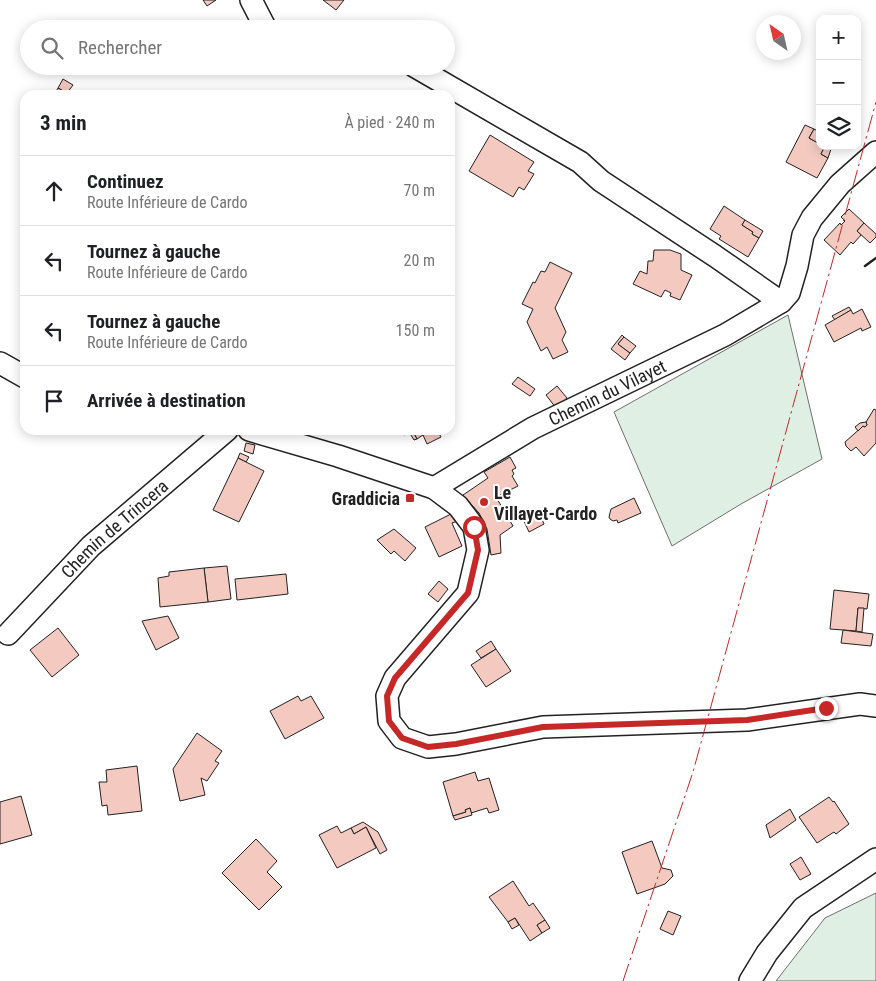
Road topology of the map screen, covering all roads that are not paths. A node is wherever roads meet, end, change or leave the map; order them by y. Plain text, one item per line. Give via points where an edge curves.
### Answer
1 (251, 0) edge
2 (261, 20) edge
3 (430, 75) edge
4 (876, 152) edge
5 (781, 302) junction
6 (0, 363) edge
7 (20, 374) edge
8 (221, 435) edge
9 (266, 435) edge
10 (434, 488) junction
11 (8, 634) dead end
12 (876, 706) edge
13 (876, 859) edge
14 (750, 981) edge

1 - 2 street
3 - 5 street via 580,162 601,181
4 - 5 street via 840,184 812,218 803,235 789,293
5 - 10 street, Chemin du Vilayet via 726,335 533,428
6 - 7 street
8 - 11 street, Chemin de Trincera via 91,546
9 - 10 street
10 - 12 street via 458,506 474,527 478,550 468,593 395,678 387,696 389,721 402,738 428,747 543,727 747,720 860,704
13 - 14 street via 803,908

